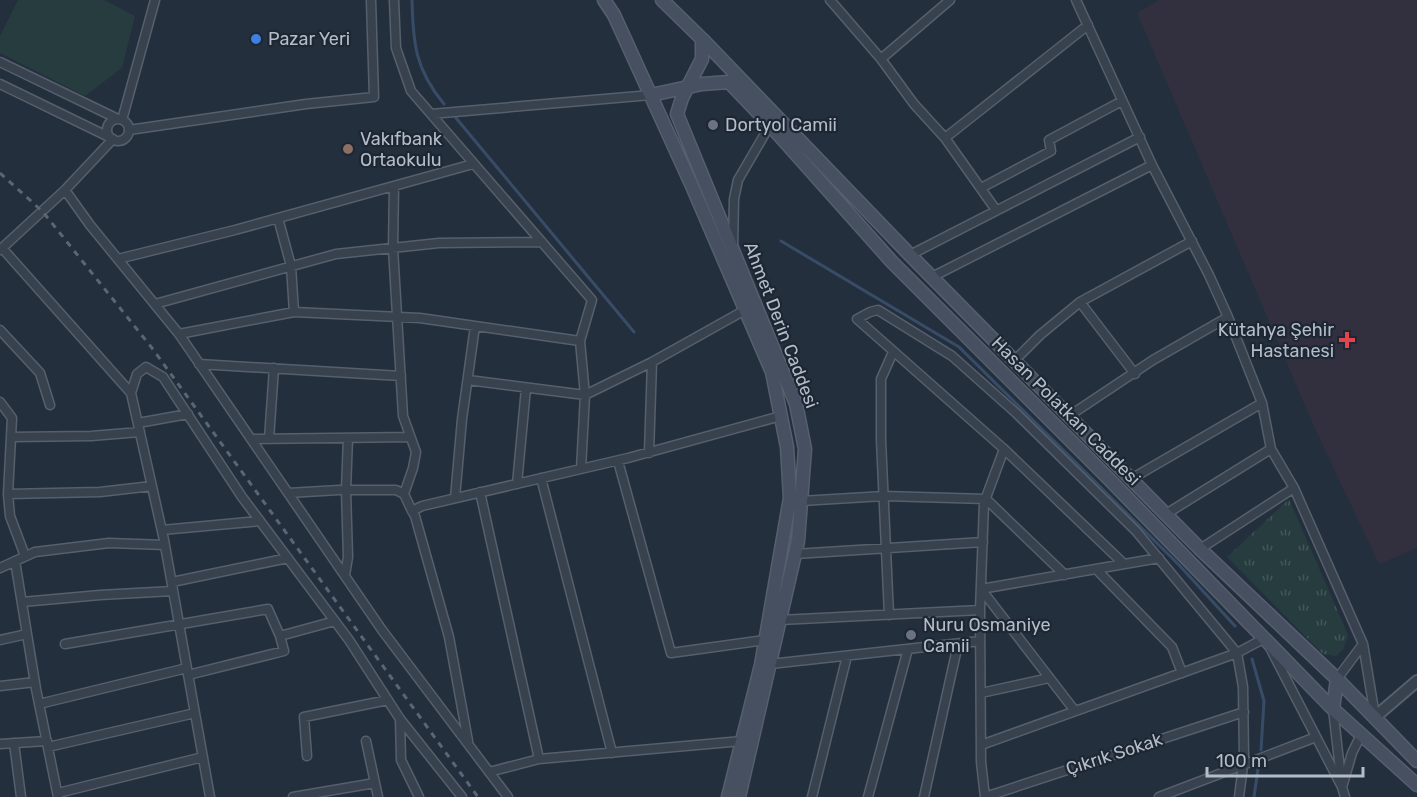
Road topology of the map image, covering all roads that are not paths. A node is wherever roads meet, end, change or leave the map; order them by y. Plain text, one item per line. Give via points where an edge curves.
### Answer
1 (155, 0) edge
2 (371, 0) edge
3 (394, 0) edge
4 (604, 0) edge
5 (620, 0) edge
6 (830, 0) edge
7 (950, 0) edge
8 (1076, 0) edge
9 (664, 1) edge
10 (614, 15) junction
11 (1088, 25) junction
12 (702, 39) junction
13 (881, 59) junction
14 (0, 62) edge
15 (0, 84) edge
16 (688, 87) junction
17 (651, 94) junction
18 (1122, 102) junction
19 (431, 114) junction
20 (120, 120) junction
21 (770, 125) junction
22 (129, 130) junction
23 (1140, 137) junction
24 (945, 138) junction
25 (112, 139) junction
26 (474, 164) junction
27 (1152, 165) junction
28 (394, 186) junction
29 (981, 188) junction
30 (65, 190) junction
31 (996, 210) junction
32 (278, 218) junction
33 (1192, 241) junction
34 (542, 242) junction
35 (393, 248) junction
36 (1, 249) edge
37 (733, 251) junction
38 (910, 255) junction
39 (118, 259) junction
40 (291, 266) junction
41 (932, 277) junction
42 (1080, 302) junction
43 (155, 304) junction
44 (745, 310) junction
45 (294, 312) junction
46 (398, 317) junction
47 (1228, 317) junction
48 (475, 326) junction
49 (0, 330) edge
50 (178, 334) junction
51 (579, 341) junction
52 (893, 352) junction
53 (1015, 360) junction
54 (652, 362) junction
55 (199, 364) junction
56 (274, 368) junction
57 (1135, 374) junction
58 (401, 376) junction
59 (468, 380) junction
60 (526, 388) junction
61 (131, 393) junction
62 (585, 395) junction
63 (0, 402) edge
64 (1262, 403) junction
65 (50, 405) dead end
66 (188, 414) junction
67 (781, 416) junction
68 (1069, 416) junction
69 (138, 423) junction
70 (140, 432) junction
71 (11, 437) junction
72 (411, 437) junction
73 (348, 438) junction
74 (251, 439) junction
75 (269, 439) junction
76 (1004, 449) junction
77 (1271, 449) junction
78 (649, 453) junction
79 (618, 461) junction
80 (581, 469) junction
81 (541, 478) junction
82 (1131, 478) junction
83 (517, 484) junction
84 (152, 486) junction
85 (1294, 488) junction
86 (346, 490) junction
87 (480, 492) junction
88 (288, 493) junction
89 (4, 494) edge
90 (404, 494) junction
91 (884, 496) junction
92 (454, 498) junction
93 (986, 499) junction
94 (801, 501) junction
95 (412, 511) junction
96 (1166, 513) junction
97 (260, 521) junction
98 (162, 530) junction
99 (983, 542) junction
100 (165, 545) junction
101 (1200, 549) junction
102 (886, 550) junction
103 (795, 554) junction
104 (25, 556) junction
105 (288, 558) junction
106 (1159, 558) junction
107 (15, 561) junction
108 (1124, 564) junction
109 (0, 568) edge
110 (1096, 569) junction
111 (1065, 574) junction
112 (345, 575) junction
113 (172, 586) junction
114 (981, 589) junction
115 (22, 602) junction
116 (980, 610) junction
117 (890, 615) junction
118 (780, 620) junction
119 (335, 621) junction
120 (179, 623) junction
121 (27, 634) junction
122 (280, 636) junction
123 (1265, 638) junction
124 (0, 639) edge
125 (765, 640) junction
126 (980, 641) junction
127 (65, 644) dead end
128 (958, 644) junction
129 (1364, 644) junction
130 (908, 649) junction
131 (1237, 653) junction
132 (847, 656) junction
133 (770, 664) junction
134 (188, 671) junction
135 (1182, 673) junction
136 (1049, 678) junction
137 (1337, 679) junction
138 (1417, 681) edge
139 (35, 682) junction
140 (0, 686) edge
141 (981, 693) junction
142 (388, 700) junction
143 (39, 704) junction
144 (1333, 709) junction
145 (1074, 711) junction
146 (1244, 712) junction
147 (195, 713) junction
148 (1375, 717) junction
149 (400, 719) junction
150 (1361, 735) junction
151 (1316, 737) junction
152 (366, 741) dead end
153 (742, 741) junction
154 (14, 743) junction
155 (0, 744) edge
156 (48, 744) junction
157 (468, 744) junction
158 (981, 745) junction
159 (612, 753) junction
160 (307, 756) dead end
161 (203, 757) junction
162 (539, 759) junction
163 (1417, 761) edge
164 (1242, 766) junction
165 (489, 772) junction
166 (375, 783) junction
167 (1417, 784) edge
168 (1342, 787) junction
169 (328, 794) edge
170 (58, 795) edge
171 (21, 797) edge
172 (210, 797) edge
173 (293, 797) edge
174 (378, 797) edge
175 (419, 797) edge
176 (462, 797) edge
177 (508, 797) edge
178 (728, 797) edge
179 (739, 797) edge
180 (812, 797) edge
181 (868, 797) edge
182 (924, 797) edge
183 (985, 797) edge
184 (1159, 797) edge
185 (1239, 797) edge
186 (1345, 797) edge

1 - 20 street
2 - 22 street via 374,97
3 - 19 street via 396,48 411,91
4 - 10 main road, Ahmet Derin Caddesi
5 - 10 main road
6 - 13 street
7 - 13 street
8 - 11 street
9 - 12 main road
10 - 17 main road, Ahmet Derin Caddesi
11 - 18 street
11 - 24 street
12 - 16 main road, Ahmet Derin Caddesi via 702,59
12 - 38 main road, Hasan Polatkan Caddesi
13 - 24 street
14 - 20 street
15 - 25 street
16 - 17 main road
16 - 21 main road, Hasan Polatkan Caddesi via 729,82
16 - 37 main road, Ahmet Derin Caddesi via 677,114
17 - 19 street
17 - 44 main road, Ahmet Derin Caddesi
18 - 23 street
18 - 29 street via 1048,140 1051,151
19 - 26 street
20 - 22 street
20 - 25 street via 108,126
21 - 37 street via 738,180
21 - 123 main road, Hasan Polatkan Caddesi via 892,261
22 - 25 street via 125,139
23 - 27 street
23 - 31 street
24 - 29 street
25 - 30 street
26 - 28 street
26 - 34 street
27 - 33 street
27 - 41 street
28 - 32 street
28 - 35 street
29 - 31 street
30 - 36 street
30 - 39 street
31 - 38 street
32 - 39 street
32 - 40 street
33 - 42 street
33 - 47 street
34 - 35 street via 439,243
34 - 51 street via 592,300
35 - 40 street via 336,254
35 - 46 street
36 - 61 street
37 - 94 main road, Ahmet Derin Caddesi via 796,404 805,449
38 - 41 main road, Hasan Polatkan Caddesi
39 - 43 street
40 - 43 street
40 - 45 street
41 - 53 main road, Hasan Polatkan Caddesi
42 - 53 street
42 - 57 street
43 - 50 street
44 - 54 street
44 - 67 main road, Ahmet Derin Caddesi via 772,372
45 - 46 street
45 - 50 street
46 - 48 street
46 - 58 street
47 - 57 street
47 - 64 street
48 - 51 street
48 - 59 street
49 - 65 street via 40,373
50 - 55 street
51 - 62 street
52 - 76 street
52 - 91 street via 881,379
52 - 106 street via 857,319 878,310 952,356 1051,447
53 - 68 main road, Hasan Polatkan Caddesi
54 - 62 street
54 - 78 street
55 - 56 street
55 - 74 street
56 - 58 street
56 - 75 street
57 - 68 street
58 - 72 street via 403,416
59 - 60 street
59 - 92 street
60 - 62 street
60 - 83 street
61 - 66 street via 136,374 146,367 163,377
61 - 69 street
62 - 80 street
63 - 71 street via 12,418
64 - 77 street
64 - 82 street
66 - 69 street
66 - 97 street
67 - 78 street
67 - 125 main road, Ahmet Derin Caddesi via 790,498
68 - 82 main road, Hasan Polatkan Caddesi
69 - 70 street
70 - 71 street
70 - 84 street
71 - 89 street
72 - 73 street
72 - 90 street via 416,452
73 - 75 street
73 - 86 street
74 - 75 street
74 - 88 street
76 - 93 street
76 - 108 street
77 - 85 street
77 - 96 street
78 - 79 street
79 - 80 street
79 - 125 street via 671,653
80 - 81 street
81 - 83 street
81 - 159 street
82 - 96 main road, Hasan Polatkan Caddesi
83 - 87 street
84 - 89 street via 100,492
84 - 98 street
85 - 101 street
85 - 129 street
86 - 88 street
86 - 90 street via 396,490
86 - 112 street
87 - 92 street
87 - 162 street
88 - 112 street
89 - 104 street
90 - 95 street
91 - 93 street
91 - 94 street
91 - 102 street
92 - 95 street
93 - 99 street
93 - 111 street
94 - 103 main road, Ahmet Derin Caddesi
95 - 157 street via 449,638
96 - 101 main road, Hasan Polatkan Caddesi
97 - 98 street
97 - 105 street
98 - 100 street
99 - 102 street
99 - 114 street
100 - 104 street via 109,543
100 - 113 street
101 - 137 main road, Hasan Polatkan Caddesi
102 - 103 street
102 - 117 street
103 - 118 main road, Ahmet Derin Caddesi
104 - 107 street
105 - 113 street
105 - 119 street
106 - 108 street
106 - 131 street
107 - 109 street
107 - 115 street
108 - 110 street
110 - 111 street
110 - 135 street via 1172,647
111 - 114 street
112 - 157 street
113 - 115 street
113 - 120 street
114 - 116 street
114 - 136 street
115 - 121 street
116 - 117 street
116 - 126 street
117 - 118 street
118 - 133 main road, Ahmet Derin Caddesi
119 - 122 street
119 - 142 street
120 - 122 street via 268,609
120 - 127 street
120 - 134 street
121 - 124 street
121 - 139 street
122 - 134 street via 284,651
123 - 131 street
123 - 144 main road, Hasan Polatkan Caddesi
123 - 151 street
125 - 153 main road, Ahmet Derin Caddesi
126 - 128 street
126 - 141 street
128 - 130 street
128 - 182 street
129 - 137 street
129 - 148 street
130 - 132 street
130 - 181 street
131 - 135 street
131 - 146 street
132 - 133 street
132 - 180 street
133 - 179 main road, Ahmet Derin Caddesi
134 - 143 street
134 - 147 street
135 - 145 street
136 - 141 street
136 - 145 street
137 - 144 main road
137 - 148 main road, Hasan Polatkan Caddesi
138 - 148 street
139 - 140 street
139 - 143 street
141 - 158 street
142 - 149 street
142 - 160 street via 304,717
143 - 156 street
144 - 150 main road, Hasan Polatkan Caddesi
144 - 168 street
145 - 158 street
146 - 164 street
146 - 183 street, Çıkrık Sokak
147 - 156 street
147 - 161 street
148 - 150 main road
148 - 163 main road, Hasan Polatkan Caddesi
149 - 175 street via 402,760
149 - 176 street
150 - 167 main road, Hasan Polatkan Caddesi
150 - 168 street
151 - 164 street
151 - 168 street
152 - 166 street
153 - 159 street
153 - 178 main road, Ahmet Derin Caddesi
154 - 155 street
154 - 156 street
154 - 171 street
156 - 170 street
157 - 165 street
158 - 183 street
159 - 162 street
161 - 170 street
161 - 172 street
162 - 165 street
164 - 184 street
164 - 185 street
165 - 177 street
166 - 169 street
166 - 174 street
168 - 186 street
169 - 173 street

